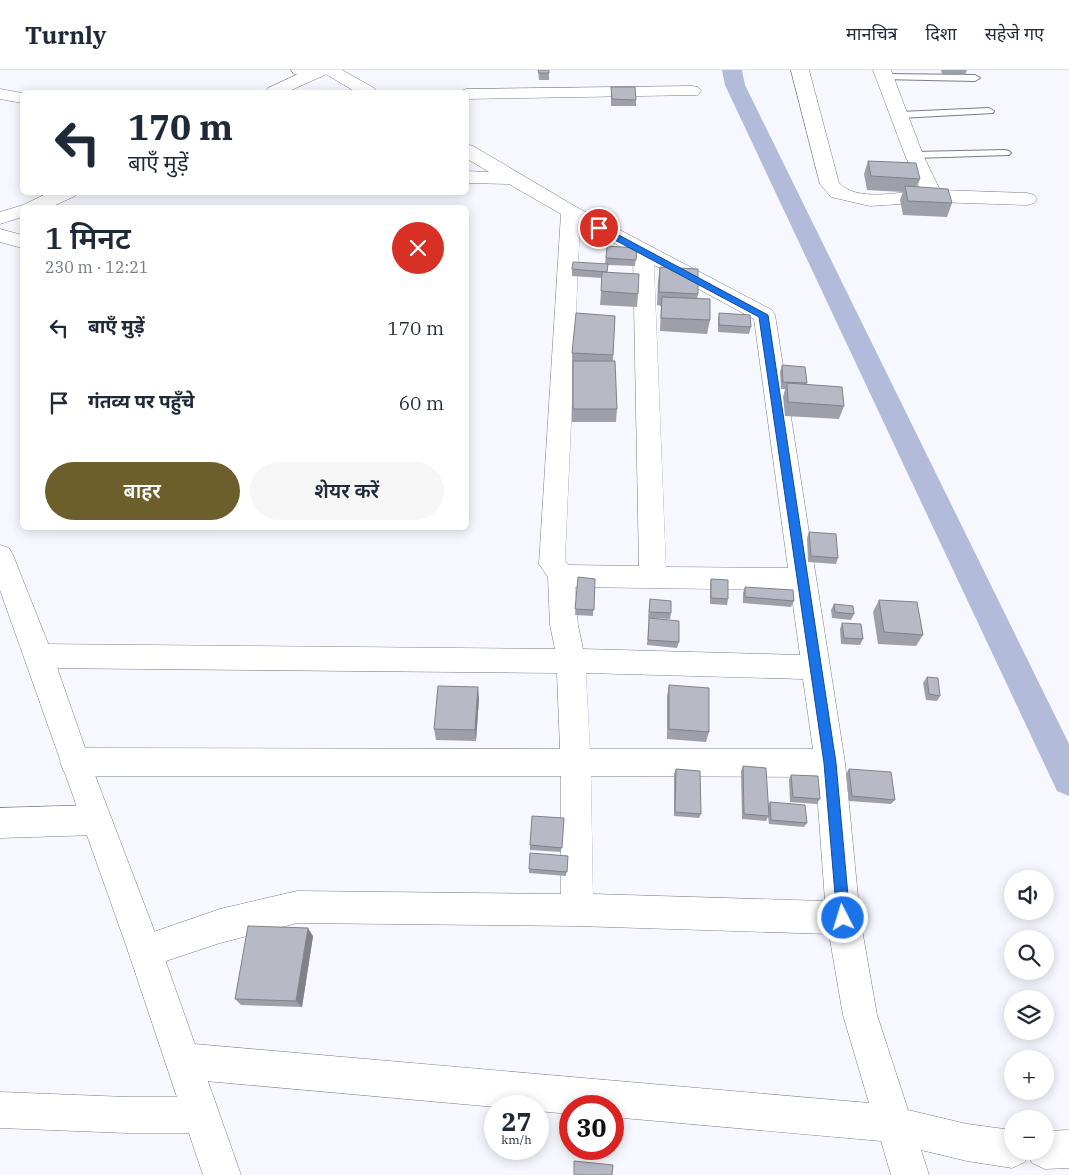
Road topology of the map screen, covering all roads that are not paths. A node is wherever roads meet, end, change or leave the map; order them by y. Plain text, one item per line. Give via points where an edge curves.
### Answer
1 (800, 70) edge
2 (317, 71) edge
3 (883, 74) edge
4 (975, 78) dead end
5 (278, 90) edge
6 (363, 90) edge
7 (692, 90) dead end
8 (0, 94) edge
9 (469, 94) edge
10 (20, 98) edge
11 (989, 112) dead end
12 (900, 115) junction
13 (469, 152) edge
14 (1005, 153) dead end
15 (914, 155) junction
16 (469, 177) edge
17 (514, 178) junction
18 (61, 195) edge
19 (932, 196) junction
20 (1028, 199) dead end
21 (37, 205) edge
22 (20, 212) edge
23 (571, 212) junction
24 (0, 218) edge
25 (0, 235) edge
26 (20, 241) edge
27 (642, 252) junction
28 (0, 555) edge
29 (561, 574) junction
30 (653, 578) junction
31 (803, 578) junction
32 (40, 656) junction
33 (571, 661) junction
34 (816, 667) junction
35 (74, 762) junction
36 (576, 762) junction
37 (830, 763) junction
38 (96, 820) junction
39 (0, 823) edge
40 (577, 910) junction
41 (843, 918) junction
42 (145, 951) junction
43 (184, 1061) junction
44 (0, 1110) edge
45 (201, 1114) junction
46 (893, 1124) junction
47 (1004, 1148) edge
48 (1069, 1148) edge
49 (1054, 1149) edge
50 (222, 1175) edge
51 (910, 1175) edge

1 - 19 street via 830,184 838,193 870,200
2 - 5 street
2 - 6 street
3 - 4 lane
3 - 12 street
7 - 9 street
8 - 10 street
11 - 12 lane
12 - 15 street
13 - 17 street
14 - 15 lane
15 - 19 street
16 - 17 street
17 - 23 street
18 - 21 street
19 - 20 street
22 - 24 street
23 - 27 street
23 - 29 street via 551,556 552,564
25 - 26 street
27 - 30 street
27 - 31 street via 764,315
28 - 32 street
29 - 30 street
29 - 33 street via 564,625
30 - 31 street
31 - 34 street
32 - 33 street
32 - 35 street
33 - 34 street
33 - 36 street
34 - 37 street
35 - 36 street
35 - 38 street
36 - 37 street
36 - 40 street
37 - 41 street
38 - 39 street
38 - 42 street
40 - 41 street
40 - 42 street via 297,908 216,926
41 - 46 street via 860,1015
42 - 43 street
43 - 45 street
43 - 46 street
44 - 45 street
45 - 50 street
46 - 47 street via 940,1138
46 - 51 street
48 - 49 street

